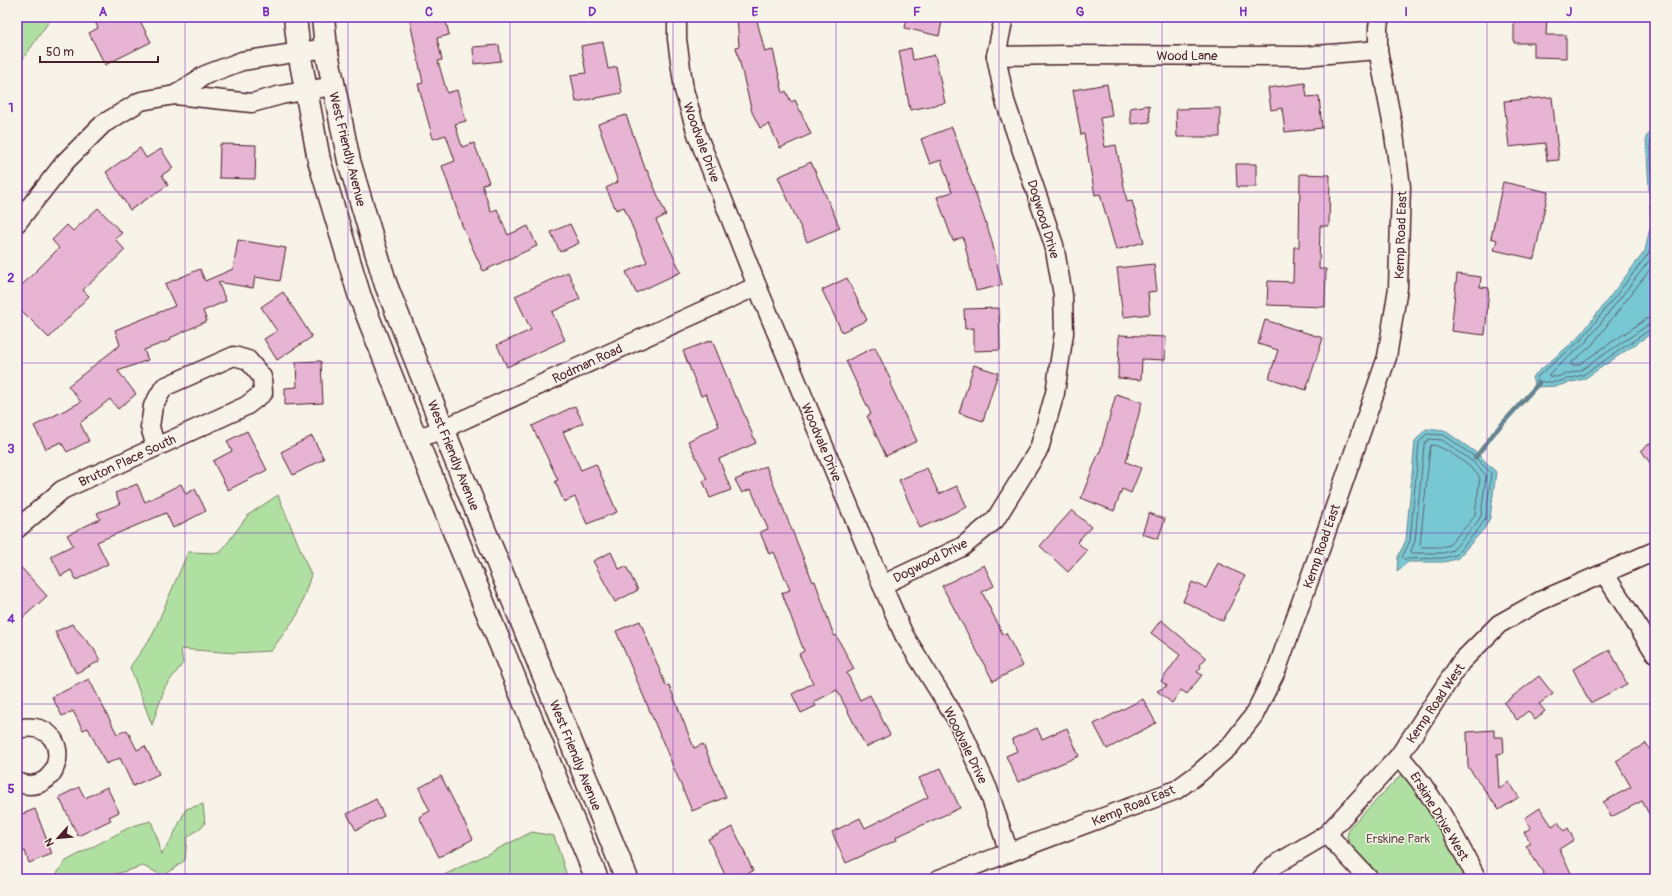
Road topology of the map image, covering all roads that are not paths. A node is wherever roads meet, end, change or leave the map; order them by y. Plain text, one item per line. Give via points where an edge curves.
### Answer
1 (295, 17) edge
2 (323, 17) edge
3 (677, 17) edge
4 (1004, 17) edge
5 (1380, 17) edge
6 (326, 48) junction
7 (1378, 50) junction
8 (298, 52) junction
9 (996, 56) junction
10 (333, 86) junction
11 (305, 91) junction
12 (175, 95) junction
13 (17, 223) edge
14 (757, 286) junction
15 (443, 429) junction
16 (416, 439) junction
17 (156, 447) junction
18 (17, 529) edge
19 (1655, 551) edge
20 (1604, 573) junction
21 (882, 585) junction
22 (1655, 653) edge
23 (18, 726) edge
24 (1399, 756) junction
25 (17, 782) edge
26 (1327, 834) junction
27 (1009, 853) junction
28 (597, 879) edge
29 (627, 879) edge
30 (939, 879) edge
31 (1261, 879) edge
32 (1369, 879) edge
33 (1477, 879) edge

1 - 8 main road, West Friendly Avenue
2 - 6 main road, West Friendly Avenue
3 - 14 street, Woodvale Drive via 677,39 684,90 697,134
4 - 9 street, Dogwood Drive
5 - 7 street, Kemp Road East
6 - 8 street
6 - 10 main road, West Friendly Avenue
7 - 9 street, Wood Lane via 1304,56
7 - 27 street, Kemp Road East via 1393,127 1401,187 1398,288 1390,341 1374,394 1277,669 1254,715 1230,746 1176,790
8 - 11 main road, West Friendly Avenue
8 - 12 street via 242,61 205,75
9 - 21 street, Dogwood Drive via 1005,101 1054,245 1063,295 1064,333 1055,393 1039,448 995,520 962,547
10 - 11 street
10 - 15 main road, West Friendly Avenue via 349,161 386,285
11 - 12 street via 252,103
11 - 16 main road, West Friendly Avenue via 320,160 359,294
12 - 13 street via 141,101 102,124 66,162
14 - 15 street, Rodman Road
14 - 21 street, Woodvale Drive
15 - 16 street, Rodman Road
15 - 29 main road, West Friendly Avenue
16 - 28 main road, West Friendly Avenue
17 - 17 street, Bruton Place South via 246,406 263,393 262,376 248,360 234,356 164,387 153,406 150,427
17 - 18 street, Bruton Place South via 62,490
19 - 20 street, Kemp Road West
20 - 22 street
20 - 24 street, Kemp Road West via 1540,601 1499,624 1461,662
21 - 27 street, Woodvale Drive via 904,634 958,722 988,789
23 - 25 street via 39,728 48,734 58,750 58,760 52,773 41,783 22,785
24 - 26 street, Kemp Road West
24 - 33 street, Erskine Drive West via 1416,773
26 - 31 street, Kemp Road West via 1273,866
26 - 32 street
27 - 30 street, Kemp Road East

